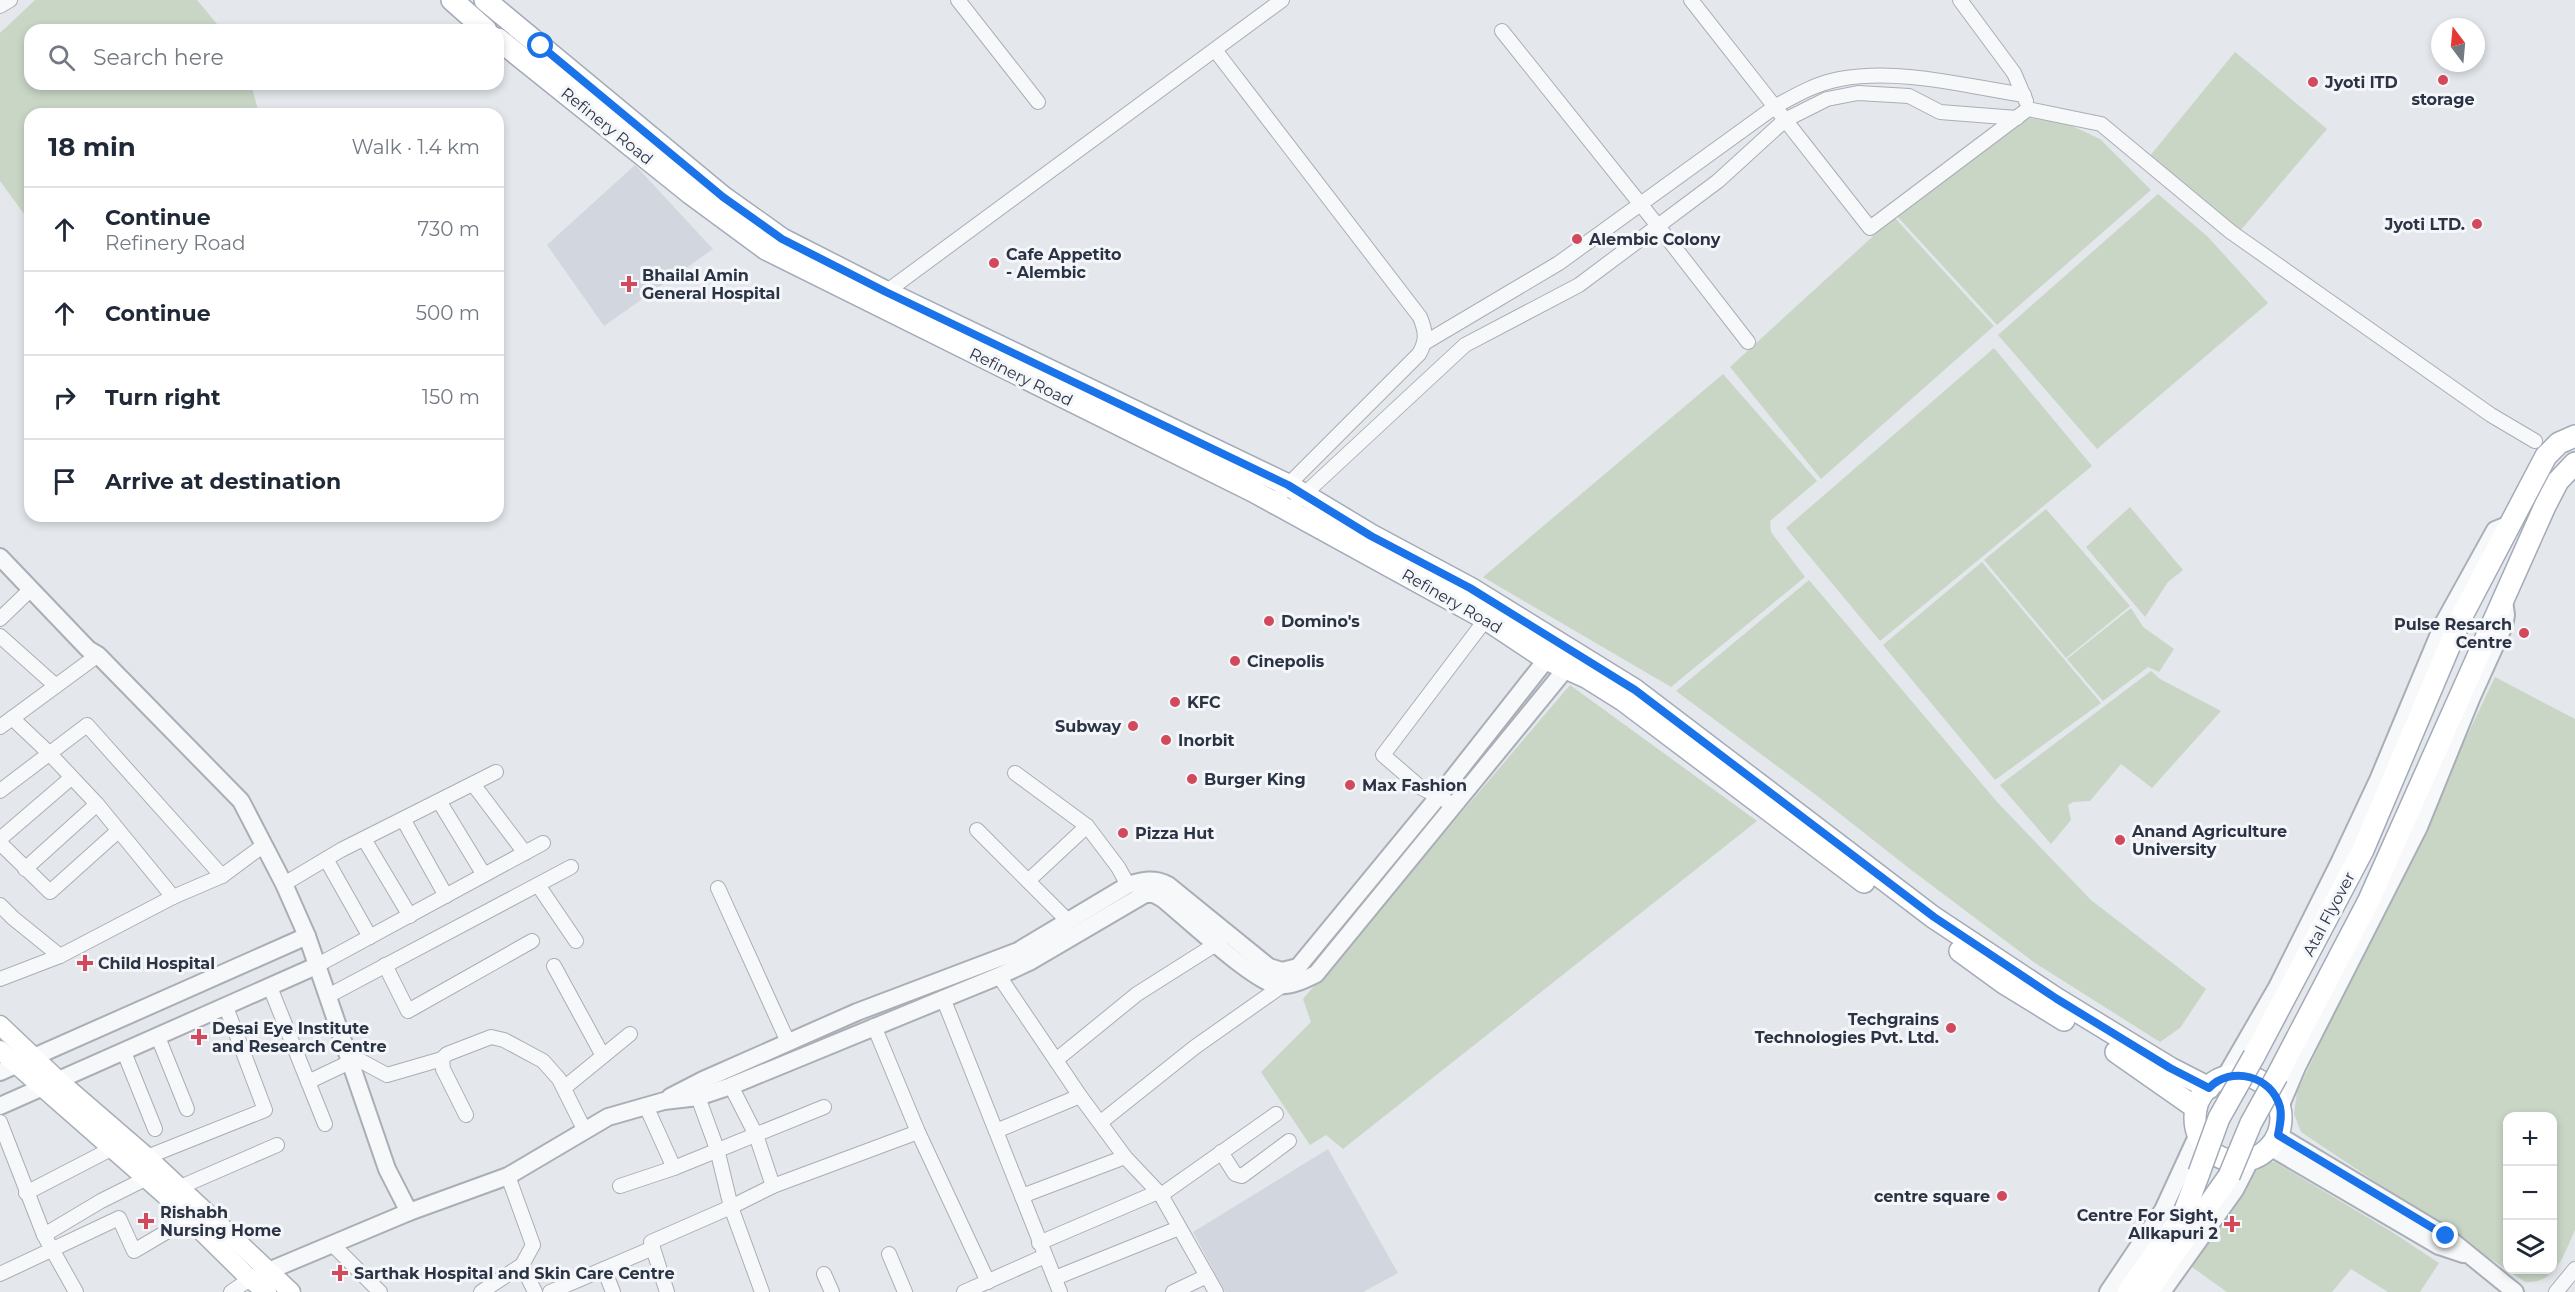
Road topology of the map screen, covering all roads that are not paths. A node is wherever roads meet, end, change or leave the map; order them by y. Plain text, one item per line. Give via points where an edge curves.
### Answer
1 (10, 0) edge
2 (452, 0) edge
3 (485, 0) edge
4 (958, 0) edge
5 (1282, 0) edge
6 (1692, 0) edge
7 (1960, 0) edge
8 (0, 6) edge
9 (479, 24) edge
10 (1502, 31) dead end
11 (504, 44) edge
12 (1215, 50) junction
13 (2024, 95) junction
14 (1038, 102) dead end
15 (1776, 106) junction
16 (2028, 109) junction
17 (2017, 118) junction
18 (1785, 120) junction
19 (1640, 204) junction
20 (1658, 226) junction
21 (893, 301) junction
22 (1426, 342) junction
23 (1748, 342) dead end
24 (2554, 444) edge
25 (2573, 467) edge
26 (1296, 490) junction
27 (1282, 506) junction
28 (2510, 524) junction
29 (0, 557) edge
30 (30, 590) junction
31 (2504, 600) junction
32 (1486, 618) junction
33 (0, 620) edge
34 (0, 636) edge
35 (1560, 642) junction
36 (98, 655) junction
37 (1546, 659) junction
38 (1572, 664) junction
39 (56, 686) junction
40 (12, 718) junction
41 (0, 727) edge
42 (49, 753) junction
43 (496, 772) dead end
44 (1015, 773) dead end
45 (70, 778) junction
46 (473, 784) junction
47 (0, 791) edge
48 (1438, 797) junction
49 (439, 801) junction
50 (97, 804) junction
51 (1454, 805) junction
52 (403, 819) junction
53 (1086, 826) junction
54 (976, 830) dead end
55 (118, 831) junction
56 (364, 839) junction
57 (0, 841) edge
58 (543, 843) dead end
59 (264, 845) junction
60 (525, 853) junction
61 (326, 859) junction
62 (571, 867) dead end
63 (25, 869) junction
64 (484, 875) junction
65 (222, 876) junction
66 (1028, 881) junction
67 (284, 884) junction
68 (538, 885) junction
69 (1128, 885) junction
70 (718, 888) dead end
71 (173, 897) junction
72 (446, 897) junction
73 (0, 904) edge
74 (410, 916) junction
75 (1068, 921) junction
76 (307, 936) junction
77 (370, 938) junction
78 (1221, 938) junction
79 (532, 941) dead end
80 (576, 941) dead end
81 (60, 956) junction
82 (385, 965) junction
83 (316, 966) junction
84 (554, 966) dead end
85 (999, 976) junction
86 (0, 979) edge
87 (1283, 985) junction
88 (270, 987) junction
89 (328, 996) junction
90 (944, 998) junction
91 (2053, 1005) junction
92 (226, 1007) junction
93 (0, 1025) edge
94 (874, 1026) junction
95 (630, 1034) dead end
96 (158, 1037) junction
97 (788, 1042) junction
98 (0, 1050) edge
99 (124, 1052) junction
100 (603, 1056) junction
101 (442, 1059) junction
102 (1056, 1060) junction
103 (350, 1062) junction
104 (17, 1065) edge
105 (308, 1082) junction
106 (2217, 1082) junction
107 (51, 1085) junction
108 (731, 1086) junction
109 (564, 1088) junction
110 (1080, 1096) junction
111 (698, 1097) junction
112 (664, 1101) junction
113 (0, 1106) edge
114 (646, 1106) junction
115 (824, 1107) dead end
116 (2280, 1107) junction
117 (2196, 1108) junction
118 (187, 1109) dead end
119 (1276, 1114) dead end
120 (466, 1115) dead end
121 (0, 1122) edge
122 (1101, 1122) junction
123 (325, 1124) dead end
124 (155, 1129) dead end
125 (585, 1131) junction
126 (996, 1131) junction
127 (918, 1132) junction
128 (2198, 1134) junction
129 (756, 1135) junction
130 (2274, 1141) junction
131 (1289, 1142) dead end
132 (277, 1145) dead end
133 (111, 1149) junction
134 (717, 1149) junction
135 (1221, 1152) junction
136 (147, 1157) junction
137 (1125, 1157) junction
138 (2251, 1159) junction
139 (675, 1168) junction
140 (508, 1176) junction
141 (145, 1179) junction
142 (621, 1186) dead end
143 (773, 1186) junction
144 (178, 1188) junction
145 (26, 1193) junction
146 (1159, 1193) junction
147 (1022, 1196) junction
148 (731, 1207) junction
149 (409, 1212) junction
150 (190, 1218) junction
151 (1179, 1228) junction
152 (44, 1235) junction
153 (1040, 1243) junction
154 (332, 1244) junction
155 (52, 1248) junction
156 (653, 1248) junction
157 (889, 1254) dead end
158 (1045, 1256) junction
159 (522, 1265) junction
160 (2, 1269) edge
161 (604, 1269) junction
162 (2575, 1269) edge
163 (267, 1271) junction
164 (824, 1274) dead end
165 (1207, 1276) junction
166 (1055, 1278) junction
167 (250, 1279) junction
168 (988, 1282) junction
169 (76, 1292) edge
170 (231, 1292) edge
171 (267, 1292) edge
172 (291, 1292) edge
173 (380, 1292) edge
174 (481, 1292) edge
175 (535, 1292) edge
176 (550, 1292) edge
177 (613, 1292) edge
178 (667, 1292) edge
179 (762, 1292) edge
180 (832, 1292) edge
181 (905, 1292) edge
182 (964, 1292) edge
183 (1060, 1292) edge
184 (1173, 1292) edge
185 (1216, 1292) edge
186 (2108, 1292) edge
187 (2128, 1292) edge
188 (2147, 1292) edge
189 (2162, 1292) edge
190 (2515, 1292) edge
191 (2556, 1292) edge

1 - 8 street
2 - 9 main road
3 - 21 main road, Refinery Road via 753,220
4 - 14 street
5 - 12 street
6 - 15 street
7 - 13 street via 2014,73
10 - 19 street
11 - 21 main road, Refinery Road via 748,237 793,264
12 - 21 street
12 - 22 street via 1420,317
13 - 15 street via 1934,78 1864,77 1839,79
13 - 16 street
15 - 18 street
15 - 19 street
16 - 17 street
16 - 24 street via 2101,124 2231,232 2491,415
17 - 18 street via 1940,112 1909,96 1858,93 1827,99
17 - 18 street via 1870,228
18 - 20 street via 1718,181
19 - 20 street
19 - 22 street via 1559,264
20 - 23 street
20 - 26 street via 1579,285 1465,345
21 - 26 main road, Refinery Road
21 - 27 main road, Refinery Road
22 - 26 street
24 - 28 main road, Atal Flyover
25 - 31 main road, Atal Flyover via 2558,481 2545,506
26 - 27 street
26 - 35 main road, Refinery Road
27 - 32 main road, Refinery Road
28 - 106 street via 2495,530 2444,622 2340,861 2277,987
28 - 187 main road, Atal Flyover, bridge via 2463,614 2363,850 2219,1118 2184,1214
29 - 30 street
30 - 33 street
30 - 36 street via 87,649
31 - 116 street via 2504,626 2419,827
31 - 188 main road, Atal Flyover, bridge via 2369,900 2251,1123 2229,1176
32 - 37 main road, Refinery Road
32 - 48 street via 1383,754 1420,787
34 - 39 street
35 - 37 street
35 - 38 main road, Refinery Road
36 - 39 street
36 - 59 street via 241,801
37 - 38 main road, Refinery Road
37 - 48 street
38 - 51 street
38 - 91 main road via 1635,690 1887,890 1934,917
39 - 40 street
40 - 41 street
40 - 42 street
42 - 45 street
42 - 47 street
42 - 65 street via 87,725
43 - 46 street
44 - 53 street
45 - 50 street
45 - 57 street
46 - 49 street
46 - 60 street
48 - 51 street
48 - 78 street via 1299,967 1282,971 1269,967
49 - 52 street
49 - 64 street
50 - 55 street
50 - 63 street
51 - 87 street via 1316,974
52 - 56 street
52 - 72 street
53 - 66 street
53 - 69 street
54 - 66 street
55 - 63 street via 50,892
55 - 71 street
56 - 61 street
56 - 74 street
57 - 63 street
58 - 60 street
59 - 65 street
59 - 67 street
60 - 64 street
61 - 67 street
61 - 77 street
62 - 68 street
64 - 72 street
65 - 71 street
66 - 75 street
67 - 76 street
68 - 80 street
68 - 82 street
69 - 75 street
69 - 78 street via 1147,880 1162,882
70 - 97 street
71 - 81 street
72 - 74 street
73 - 81 street
74 - 77 street
75 - 97 street via 1003,958
76 - 83 street
76 - 104 street
77 - 83 street
78 - 85 street via 1163,898 1145,894
78 - 87 street via 1263,980
78 - 102 street via 1137,994
79 - 82 street via 408,1011
81 - 86 street
82 - 89 street
83 - 88 street
83 - 89 street
84 - 100 street
85 - 90 street
85 - 102 street
87 - 122 street via 1195,1047
88 - 92 street
88 - 105 street
89 - 103 street
90 - 94 street
90 - 126 street
91 - 106 main road via 2170,1068
91 - 117 main road
92 - 96 street
92 - 136 street via 265,1110
93 - 104 main road
94 - 108 street
94 - 127 street
95 - 100 street
96 - 99 street
96 - 118 street
97 - 112 street
98 - 104 main road
99 - 107 street
99 - 124 street
100 - 109 street
101 - 103 street via 387,1075 361,1061
101 - 109 street via 483,1038 497,1038 543,1061
101 - 120 street via 443,1069
102 - 110 street
103 - 105 street
103 - 149 street via 387,1169
104 - 107 main road
105 - 123 street
106 - 116 main road via 2246,1076 2265,1084
106 - 117 main road via 2203,1094
107 - 113 street
107 - 133 main road
107 - 136 main road
108 - 111 street
108 - 129 street
109 - 125 street
110 - 122 street
110 - 126 street
111 - 112 street
111 - 134 street
112 - 114 street
114 - 125 street via 608,1118
114 - 139 street
115 - 129 street
116 - 130 main road via 2281,1121
117 - 128 main road
119 - 135 street
121 - 145 street
122 - 137 street
125 - 140 street
126 - 147 street
127 - 143 street
127 - 168 street
128 - 138 main road via 2205,1147 2217,1156 2230,1161
128 - 186 street via 2163,1210
129 - 134 street
129 - 143 street
130 - 138 main road
130 - 190 street via 2446,1236
131 - 135 street via 1242,1176 1235,1174
132 - 144 street
133 - 141 main road
133 - 145 street
134 - 139 street
134 - 148 street
135 - 146 street
136 - 144 main road
137 - 146 street
137 - 147 street
138 - 189 street via 2235,1190
139 - 142 street
140 - 149 street
140 - 159 street via 533,1245
141 - 150 main road
141 - 152 street
143 - 148 street
144 - 163 main road
145 - 152 street
146 - 151 street
146 - 153 street
147 - 153 street
148 - 156 street via 651,1242
148 - 179 street
149 - 154 street
150 - 155 street via 134,1251 119,1218
150 - 167 main road
151 - 165 street
151 - 166 street
152 - 155 street
153 - 158 street
154 - 163 street
154 - 173 street
155 - 160 street
155 - 169 street
156 - 161 street
156 - 178 street
157 - 181 street
158 - 166 street
158 - 168 street
159 - 174 street
159 - 175 street
161 - 176 street
161 - 177 street
162 - 191 street
163 - 167 street
163 - 172 main road
164 - 180 street
165 - 184 street
165 - 185 street
166 - 183 street
167 - 170 street
167 - 171 main road
168 - 182 street

